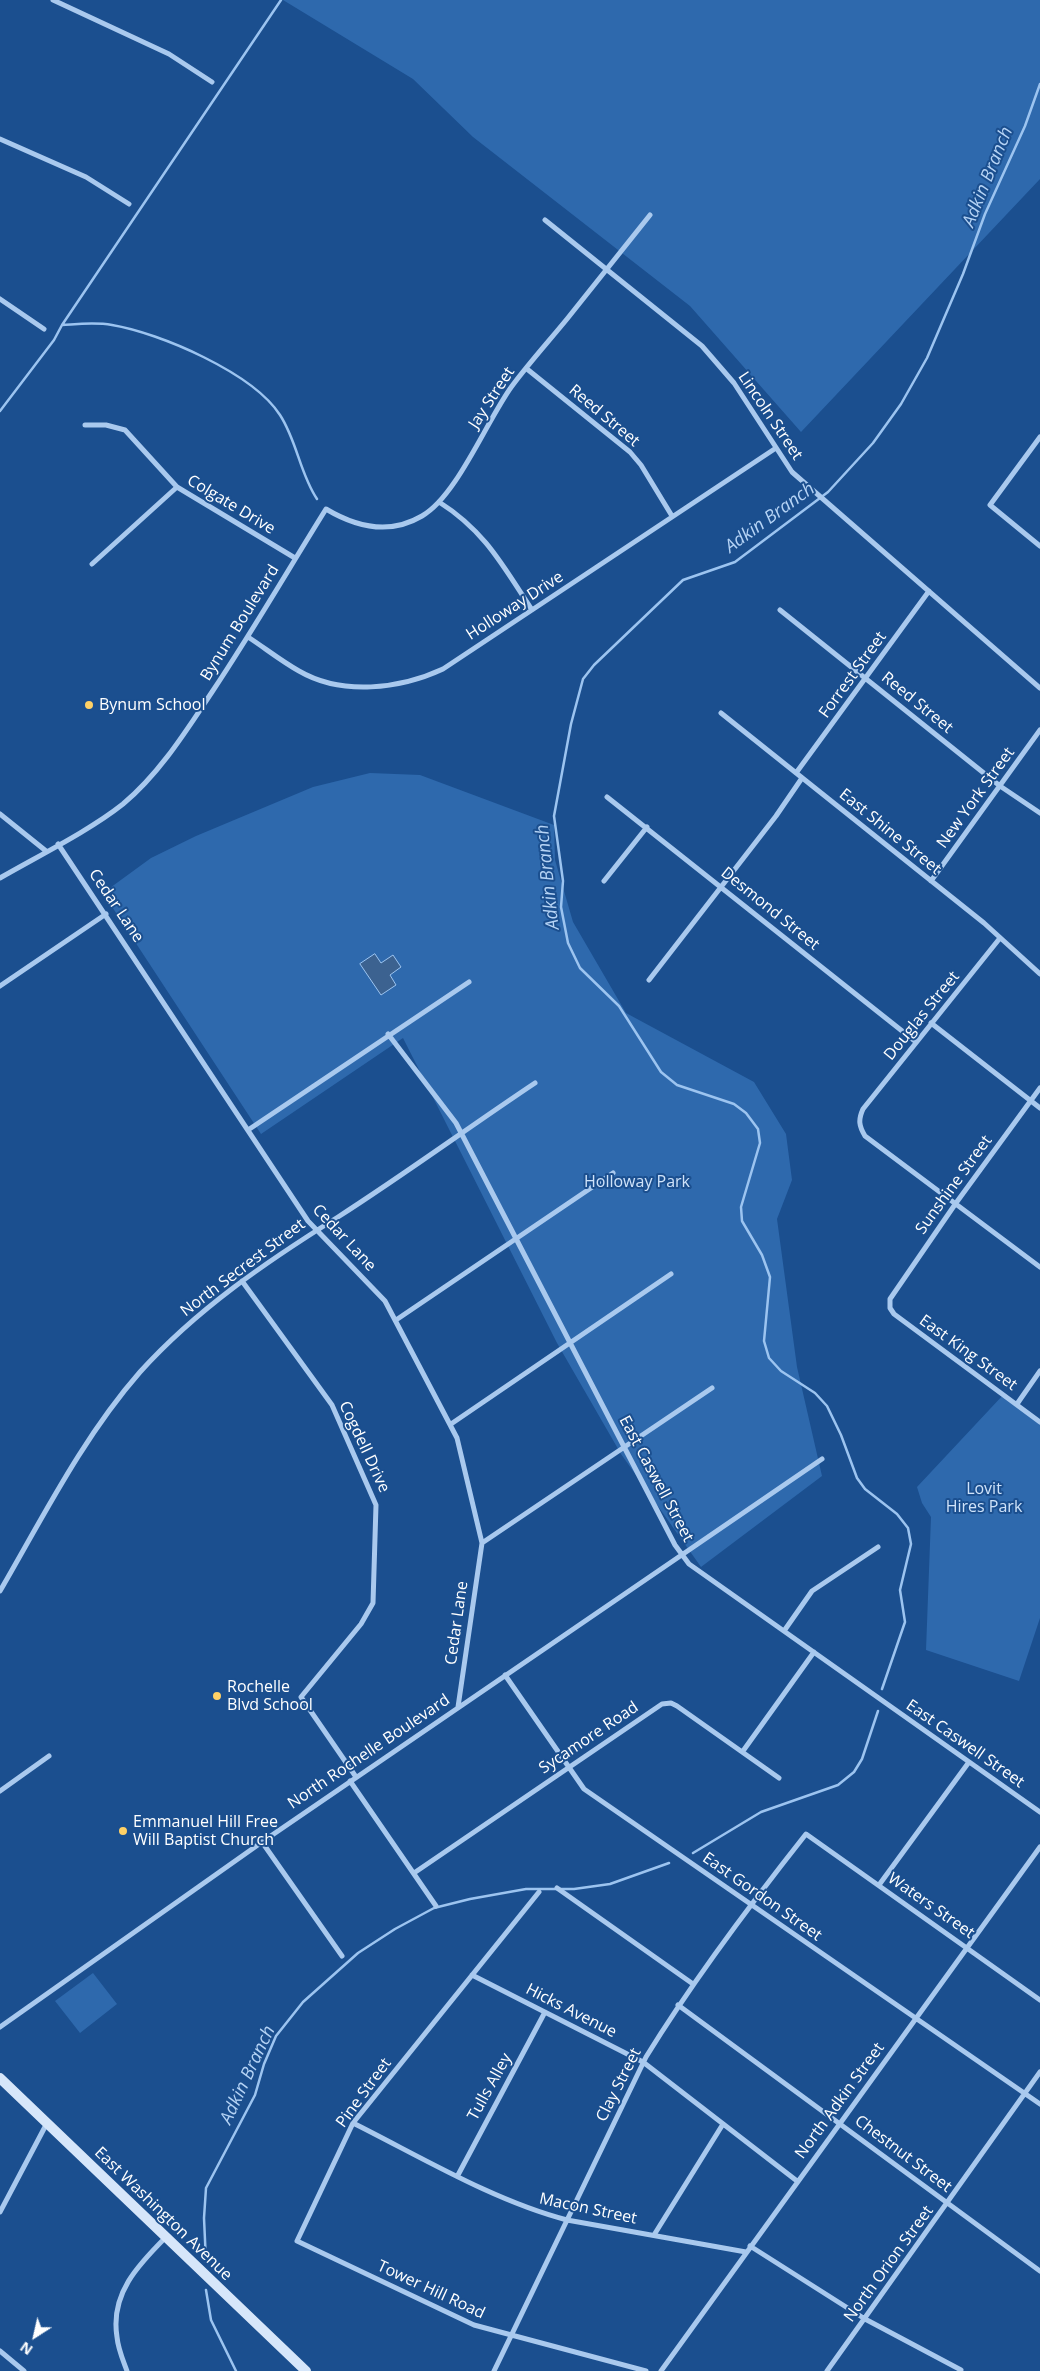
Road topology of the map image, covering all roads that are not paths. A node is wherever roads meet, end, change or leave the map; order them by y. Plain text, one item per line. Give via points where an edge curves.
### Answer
1 (53, 0) edge
2 (212, 82) dead end
3 (0, 140) edge
4 (129, 204) dead end
5 (650, 215) dead end
6 (545, 220) dead end
7 (606, 270) junction
8 (0, 299) edge
9 (44, 329) dead end
10 (526, 369) junction
11 (85, 425) dead end
12 (1040, 437) edge
13 (776, 448) junction
14 (177, 487) junction
15 (439, 502) junction
16 (326, 509) joint
17 (672, 516) junction
18 (1040, 546) edge
19 (295, 558) junction
20 (92, 564) dead end
21 (929, 591) junction
22 (532, 610) junction
23 (780, 610) dead end
24 (248, 637) junction
25 (866, 678) junction
26 (1040, 688) edge
27 (721, 713) dead end
28 (1040, 730) edge
29 (796, 773) junction
30 (802, 778) junction
31 (1000, 786) junction
32 (607, 797) dead end
33 (1040, 813) edge
34 (0, 814) edge
35 (647, 827) junction
36 (58, 844) junction
37 (46, 851) junction
38 (0, 878) edge
39 (604, 881) dead end
40 (931, 881) junction
41 (722, 887) junction
42 (106, 914) junction
43 (1000, 938) junction
44 (1040, 974) edge
45 (649, 980) dead end
46 (469, 982) dead end
47 (0, 986) edge
48 (931, 1023) junction
49 (388, 1034) junction
50 (916, 1042) junction
51 (535, 1083) dead end
52 (1040, 1088) edge
53 (1030, 1101) junction
54 (1040, 1108) edge
55 (248, 1130) junction
56 (461, 1132) junction
57 (613, 1173) dead end
58 (956, 1203) junction
59 (317, 1229) junction
60 (516, 1238) junction
61 (1040, 1267) edge
62 (671, 1274) dead end
63 (242, 1281) junction
64 (890, 1299) joint
65 (396, 1320) junction
66 (570, 1343) junction
67 (1040, 1371) edge
68 (712, 1388) dead end
69 (1017, 1404) junction
70 (1040, 1422) edge
71 (450, 1424) junction
72 (624, 1447) junction
73 (822, 1459) dead end
74 (482, 1543) junction
75 (878, 1547) dead end
76 (682, 1554) junction
77 (0, 1591) edge
78 (784, 1631) junction
79 (814, 1652) junction
80 (504, 1675) junction
81 (458, 1707) junction
82 (743, 1751) junction
83 (49, 1756) dead end
84 (969, 1762) junction
85 (568, 1767) junction
86 (356, 1777) junction
87 (779, 1778) dead end
88 (350, 1781) junction
89 (0, 1792) edge
90 (1040, 1812) edge
91 (806, 1834) joint
92 (262, 1842) junction
93 (1040, 1847) edge
94 (414, 1873) junction
95 (880, 1885) junction
96 (556, 1888) dead end
97 (539, 1892) dead end
98 (750, 1904) junction
99 (436, 1906) dead end
100 (967, 1947) junction
101 (342, 1956) dead end
102 (472, 1975) junction
103 (693, 1984) junction
104 (1040, 2000) edge
105 (678, 2005) junction
106 (545, 2012) junction
107 (915, 2019) junction
108 (0, 2027) edge
109 (643, 2062) junction
110 (1040, 2072) edge
111 (0, 2078) edge
112 (1025, 2094) junction
113 (1040, 2104) edge
114 (840, 2122) junction
115 (47, 2123) junction
116 (353, 2123) junction
117 (724, 2124) junction
118 (458, 2175) junction
119 (797, 2181) junction
120 (948, 2203) junction
121 (0, 2212) edge
122 (567, 2220) junction
123 (654, 2235) junction
124 (166, 2237) junction
125 (297, 2241) joint
126 (750, 2246) junction
127 (746, 2252) junction
128 (1040, 2271) edge
129 (865, 2319) junction
130 (511, 2336) junction
131 (0, 2351) edge
132 (961, 2370) edge
133 (24, 2371) edge
134 (126, 2371) edge
135 (306, 2371) edge
136 (494, 2371) edge
137 (646, 2371) edge
138 (661, 2371) edge
139 (827, 2371) edge

1 - 2 street via 169,54
3 - 4 street via 86,177
5 - 7 street, Jay Street
6 - 7 street, Lincoln Street
7 - 10 street, Jay Street
7 - 13 street, Lincoln Street via 702,346 734,383
8 - 9 street
10 - 15 street, Jay Street
10 - 17 street, Reed Street via 630,452 641,464
11 - 14 street, Colgate Drive via 106,425 125,430
12 - 18 street via 990,505
13 - 17 street, Holloway Drive
13 - 21 street, Lincoln Street via 792,472 823,501
14 - 19 street, Colgate Drive
14 - 20 street
15 - 16 street, Jay Street via 413,521 382,527 358,524
15 - 22 street via 481,536
16 - 19 street, Bynum Boulevard
17 - 22 street, Holloway Drive
19 - 24 street, Bynum Boulevard
21 - 25 street, Forrest Street
21 - 26 street, Lincoln Street
22 - 24 street, Holloway Drive via 443,668 424,677 382,686 340,684 309,676
23 - 25 street, Reed Street
24 - 36 street, Bynum Boulevard via 154,774 123,804
25 - 29 street, Forrest Street
25 - 31 street, Reed Street
27 - 29 street, East Shine Street
28 - 31 street, New York Street
29 - 30 street, East Shine Street
30 - 40 street, East Shine Street
30 - 41 street
31 - 33 street, Reed Street
31 - 40 street, New York Street
32 - 35 street, Desmond Street
34 - 37 street
35 - 39 street
35 - 41 street, Desmond Street
36 - 37 street
36 - 42 street, Cedar Lane
37 - 38 street
40 - 43 street, East Shine Street
41 - 45 street
41 - 50 street, Desmond Street
42 - 47 street
42 - 55 street, Cedar Lane
43 - 44 street, East Shine Street
43 - 48 street, Douglas Street
46 - 49 street
48 - 50 street, Douglas Street
48 - 53 street
49 - 55 street
49 - 56 street, East Caswell Street
50 - 58 street, Douglas Street via 863,1110 860,1128 866,1136
51 - 56 street, North Secrest Street
52 - 53 street, Sunshine Street
53 - 54 street
53 - 58 street, Sunshine Street
55 - 59 street, Cedar Lane via 308,1221
56 - 59 street, North Secrest Street
56 - 60 street, East Caswell Street
57 - 60 street
58 - 61 street
58 - 64 street, Sunshine Street
59 - 63 street, North Secrest Street
59 - 65 street, Cedar Lane via 386,1301
60 - 65 street
60 - 66 street, East Caswell Street
62 - 66 street
63 - 77 street, North Secrest Street via 170,1340 116,1403 85,1447
63 - 86 street, Cogdell Drive via 332,1405 376,1505 373,1603 361,1624 301,1697
64 - 69 street, East King Street via 894,1314
65 - 71 street, Cedar Lane
66 - 71 street
66 - 72 street, East Caswell Street
67 - 69 street
68 - 72 street
69 - 70 street, East King Street
71 - 74 street, Cedar Lane via 458,1438
72 - 74 street
72 - 76 street, East Caswell Street
73 - 76 street, North Rochelle Boulevard
74 - 81 street, Cedar Lane
75 - 78 street via 812,1591
76 - 78 street, East Caswell Street via 689,1564
76 - 80 street, North Rochelle Boulevard
78 - 79 street, East Caswell Street
79 - 82 street
79 - 84 street, East Caswell Street
80 - 81 street, North Rochelle Boulevard
80 - 85 street, East Gordon Street
81 - 86 street, North Rochelle Boulevard
82 - 85 street, Sycamore Road via 671,1703 662,1704
82 - 87 street, Sycamore Road
83 - 89 street
84 - 90 street, East Caswell Street
84 - 95 street
85 - 94 street, Sycamore Road
85 - 98 street, East Gordon Street via 584,1789
86 - 88 street, North Rochelle Boulevard
88 - 92 street, North Rochelle Boulevard
88 - 94 street
91 - 95 street, Waters Street
91 - 98 street, Clay Street
92 - 101 street
92 - 108 street, North Rochelle Boulevard
93 - 100 street, North Adkin Street
94 - 99 street
95 - 100 street, Waters Street
96 - 103 street
97 - 102 street
98 - 103 street, Clay Street
98 - 107 street, East Gordon Street
100 - 104 street, Waters Street
100 - 107 street, North Adkin Street
102 - 106 street, Hicks Avenue
102 - 116 street, Pine Street
103 - 105 street, Clay Street
105 - 109 street, Clay Street
105 - 114 street, Chestnut Street
106 - 109 street, Hicks Avenue
106 - 118 street, Tulls Alley
107 - 112 street, East Gordon Street
107 - 114 street, North Adkin Street
109 - 117 street, Hicks Avenue
109 - 122 street, Clay Street
110 - 112 street, North Orion Street
111 - 115 street, East Washington Avenue
112 - 113 street, East Gordon Street
112 - 120 street, North Orion Street
114 - 119 street, North Adkin Street
114 - 120 street, Chestnut Street
115 - 121 street
115 - 124 street, East Washington Avenue
116 - 118 street, Macon Street
116 - 125 street, Pine Street
117 - 119 street, Hicks Avenue
117 - 123 street
118 - 122 street, Macon Street via 526,2208
119 - 126 street, North Adkin Street
120 - 128 street, Chestnut Street
120 - 129 street, North Orion Street
122 - 123 street, Macon Street
122 - 130 street, Clay Street
123 - 127 street, Macon Street
124 - 134 street via 138,2264 119,2303 117,2339
124 - 135 street, East Washington Avenue
125 - 130 street, Tower Hill Road via 456,2318
126 - 127 street, North Adkin Street
126 - 129 street
127 - 138 street, North Adkin Street
129 - 132 street
129 - 139 street, North Orion Street
130 - 136 street, Clay Street
130 - 137 street, Tower Hill Road
131 - 133 street

